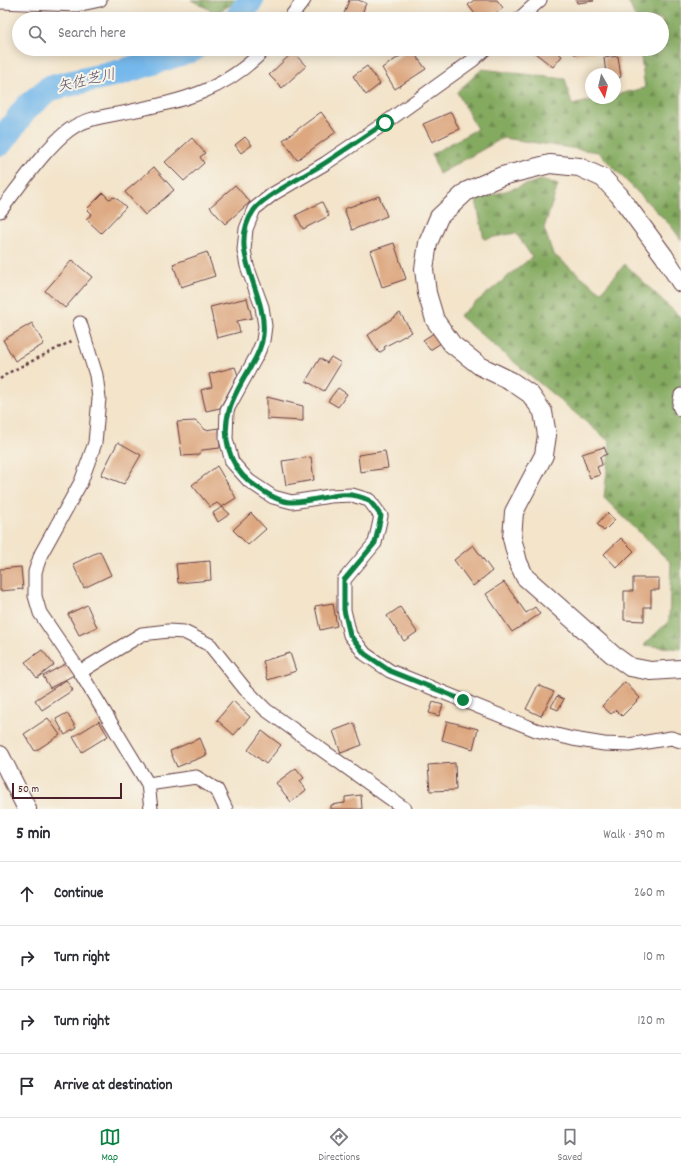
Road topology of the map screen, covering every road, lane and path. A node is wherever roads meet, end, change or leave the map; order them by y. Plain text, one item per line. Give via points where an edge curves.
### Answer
1 (100, 0) edge
2 (304, 0) edge
3 (540, 0) edge
4 (0, 2) edge
5 (295, 12) edge
6 (527, 12) edge
7 (258, 56) edge
8 (478, 56) edge
9 (0, 211) edge
10 (681, 283) edge
11 (82, 329) joint
12 (0, 379) edge
13 (681, 395) edge
14 (681, 410) edge
15 (681, 669) edge
16 (80, 672) junction
17 (681, 741) edge
18 (0, 755) edge
19 (148, 784) junction
20 (27, 809) edge
21 (151, 809) edge
22 (226, 809) edge
23 (405, 809) edge

1 - 4 street via 77,5
2 - 5 street
3 - 6 street
7 - 9 street via 239,73 206,92 179,101 91,119 70,129
8 - 17 street via 385,123 326,163 273,194 254,209 246,229 244,250 262,307 263,341 227,410 226,438 232,462 249,481 273,497 292,502 352,495 369,500 381,516 375,543 344,580 344,610 350,635 365,654 390,671 536,730 573,740 629,745 671,738
10 - 15 street via 660,250 603,178 579,167 550,164 502,176 467,190 439,217 428,243 424,269 427,294 435,320 452,344 480,366 511,381 530,394 543,412 548,435 544,454 514,512 512,538 525,577 612,654 630,666 651,671
11 - 12 path via 44,356
11 - 16 street via 96,375 99,398 95,443 81,482 41,554 35,572 35,596 40,613
13 - 14 street
16 - 19 street
16 - 23 street via 142,634 184,632 210,646 266,710
18 - 20 street
19 - 21 street
19 - 22 street via 196,777 218,790

